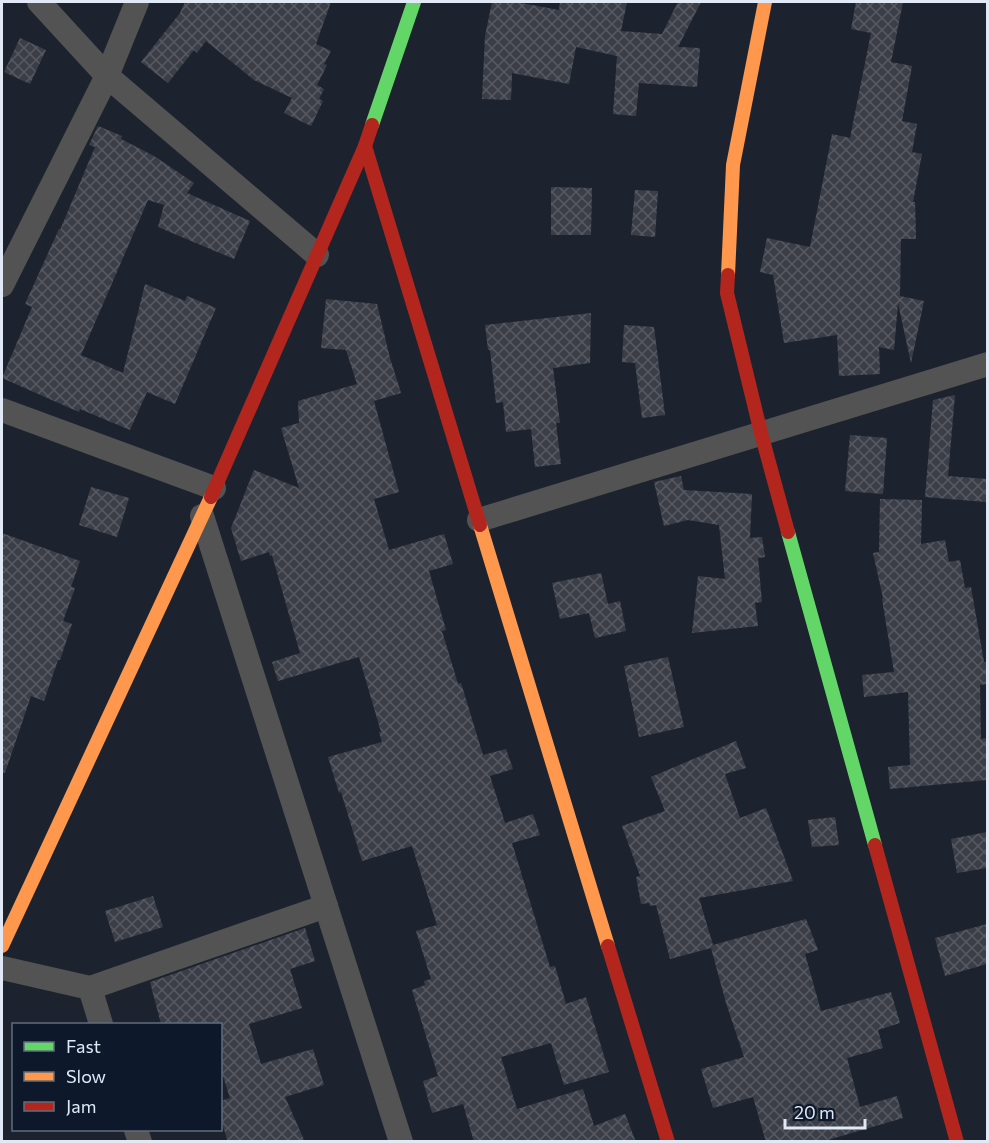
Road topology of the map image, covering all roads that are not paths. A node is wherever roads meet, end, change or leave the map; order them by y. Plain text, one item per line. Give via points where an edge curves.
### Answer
1 (39, 2) edge
2 (136, 2) edge
3 (414, 2) edge
4 (765, 2) edge
5 (108, 76) junction
6 (365, 146) junction
7 (317, 255) junction
8 (2, 285) edge
9 (987, 364) edge
10 (2, 410) edge
11 (761, 434) junction
12 (214, 488) junction
13 (202, 516) junction
14 (479, 520) junction
15 (326, 906) junction
16 (2, 946) edge
17 (2, 968) edge
18 (90, 988) junction
19 (101, 1023) edge
20 (401, 1142) edge
21 (668, 1142) edge
22 (957, 1142) edge

1 - 5 street
2 - 5 street
3 - 6 street
4 - 11 street via 733,165 727,293
5 - 7 street
5 - 8 street
6 - 7 street
6 - 14 street
7 - 12 street
9 - 11 street
10 - 12 street
11 - 14 street
11 - 22 street
12 - 13 street
13 - 15 street
13 - 16 street
14 - 21 street
15 - 18 street
15 - 20 street
17 - 18 street
18 - 19 street

